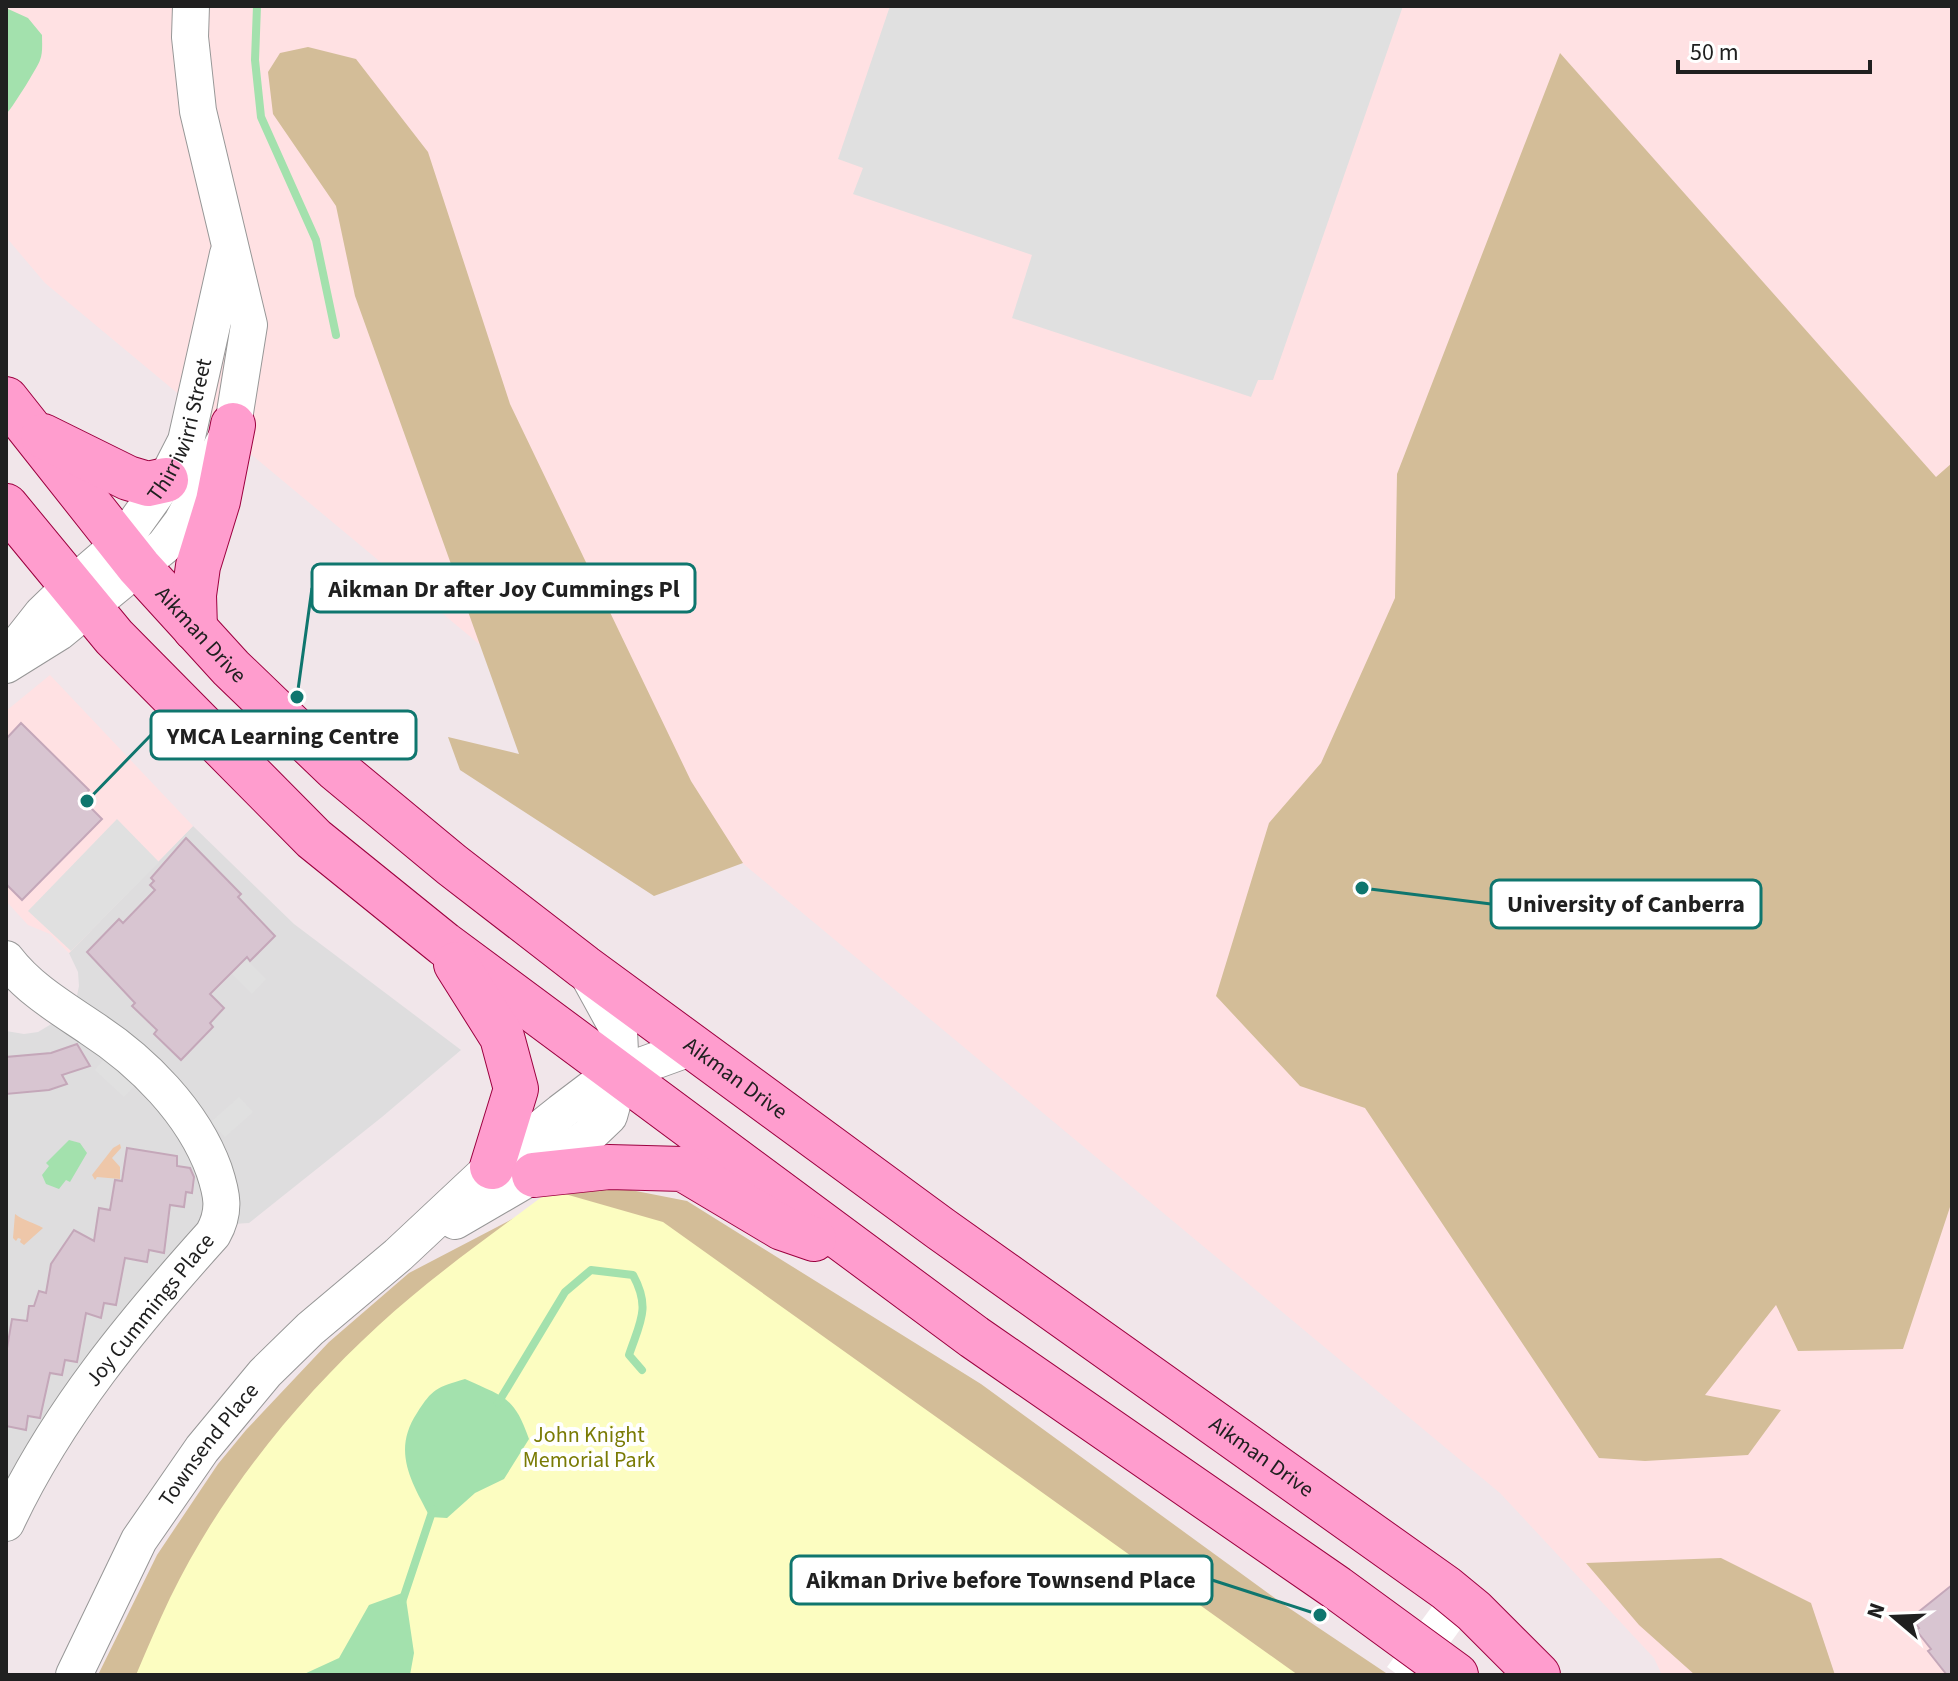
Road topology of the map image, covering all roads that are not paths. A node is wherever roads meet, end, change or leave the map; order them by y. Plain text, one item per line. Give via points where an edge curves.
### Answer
1 (191, 6) edge
2 (231, 241) junction
3 (18, 414) edge
4 (233, 425) junction
5 (166, 480) junction
6 (6, 506) edge
7 (130, 555) junction
8 (80, 597) junction
9 (195, 629) junction
10 (6, 663) edge
11 (444, 944) junction
12 (584, 967) junction
13 (9, 970) edge
14 (693, 1047) junction
15 (621, 1073) junction
16 (492, 1167) junction
17 (534, 1175) junction
18 (398, 1255) junction
19 (873, 1260) junction
20 (6, 1523) edge
21 (1434, 1658) edge
22 (74, 1675) edge
23 (1538, 1675) edge

1 - 2 street, Thirriwirri Street via 198,111
2 - 4 street, Thirriwirri Street via 249,325
2 - 5 street, Thirriwirri Street via 186,441
3 - 5 main road via 128,478 148,484
3 - 7 main road, Aikman Drive
4 - 7 street, Thirriwirri Street via 164,546
4 - 9 main road via 198,566
5 - 7 street, Thirriwirri Street
6 - 8 main road
7 - 8 street, Thirriwirri Street
7 - 9 main road, Aikman Drive
8 - 10 street via 42,614
8 - 11 main road via 170,696 314,839
9 - 12 main road, Aikman Drive via 335,768
11 - 15 main road
11 - 16 main road via 502,1037 516,1089
12 - 14 main road, Aikman Drive
12 - 15 street, Townsend Place via 619,1031
13 - 20 street, Joy Cummings Place via 116,1045 159,1086 198,1137 223,1205 213,1234 96,1373
14 - 15 street, Townsend Place
14 - 23 main road, Aikman Drive via 1460,1600
15 - 16 street, Townsend Place via 594,1087
15 - 17 street, Townsend Place via 609,1116
15 - 19 main road
16 - 18 street, Townsend Place
17 - 18 street, Townsend Place
17 - 19 main road via 609,1167 683,1169 782,1228
18 - 22 street, Townsend Place via 276,1362 202,1449 139,1540
19 - 21 main road via 974,1337

